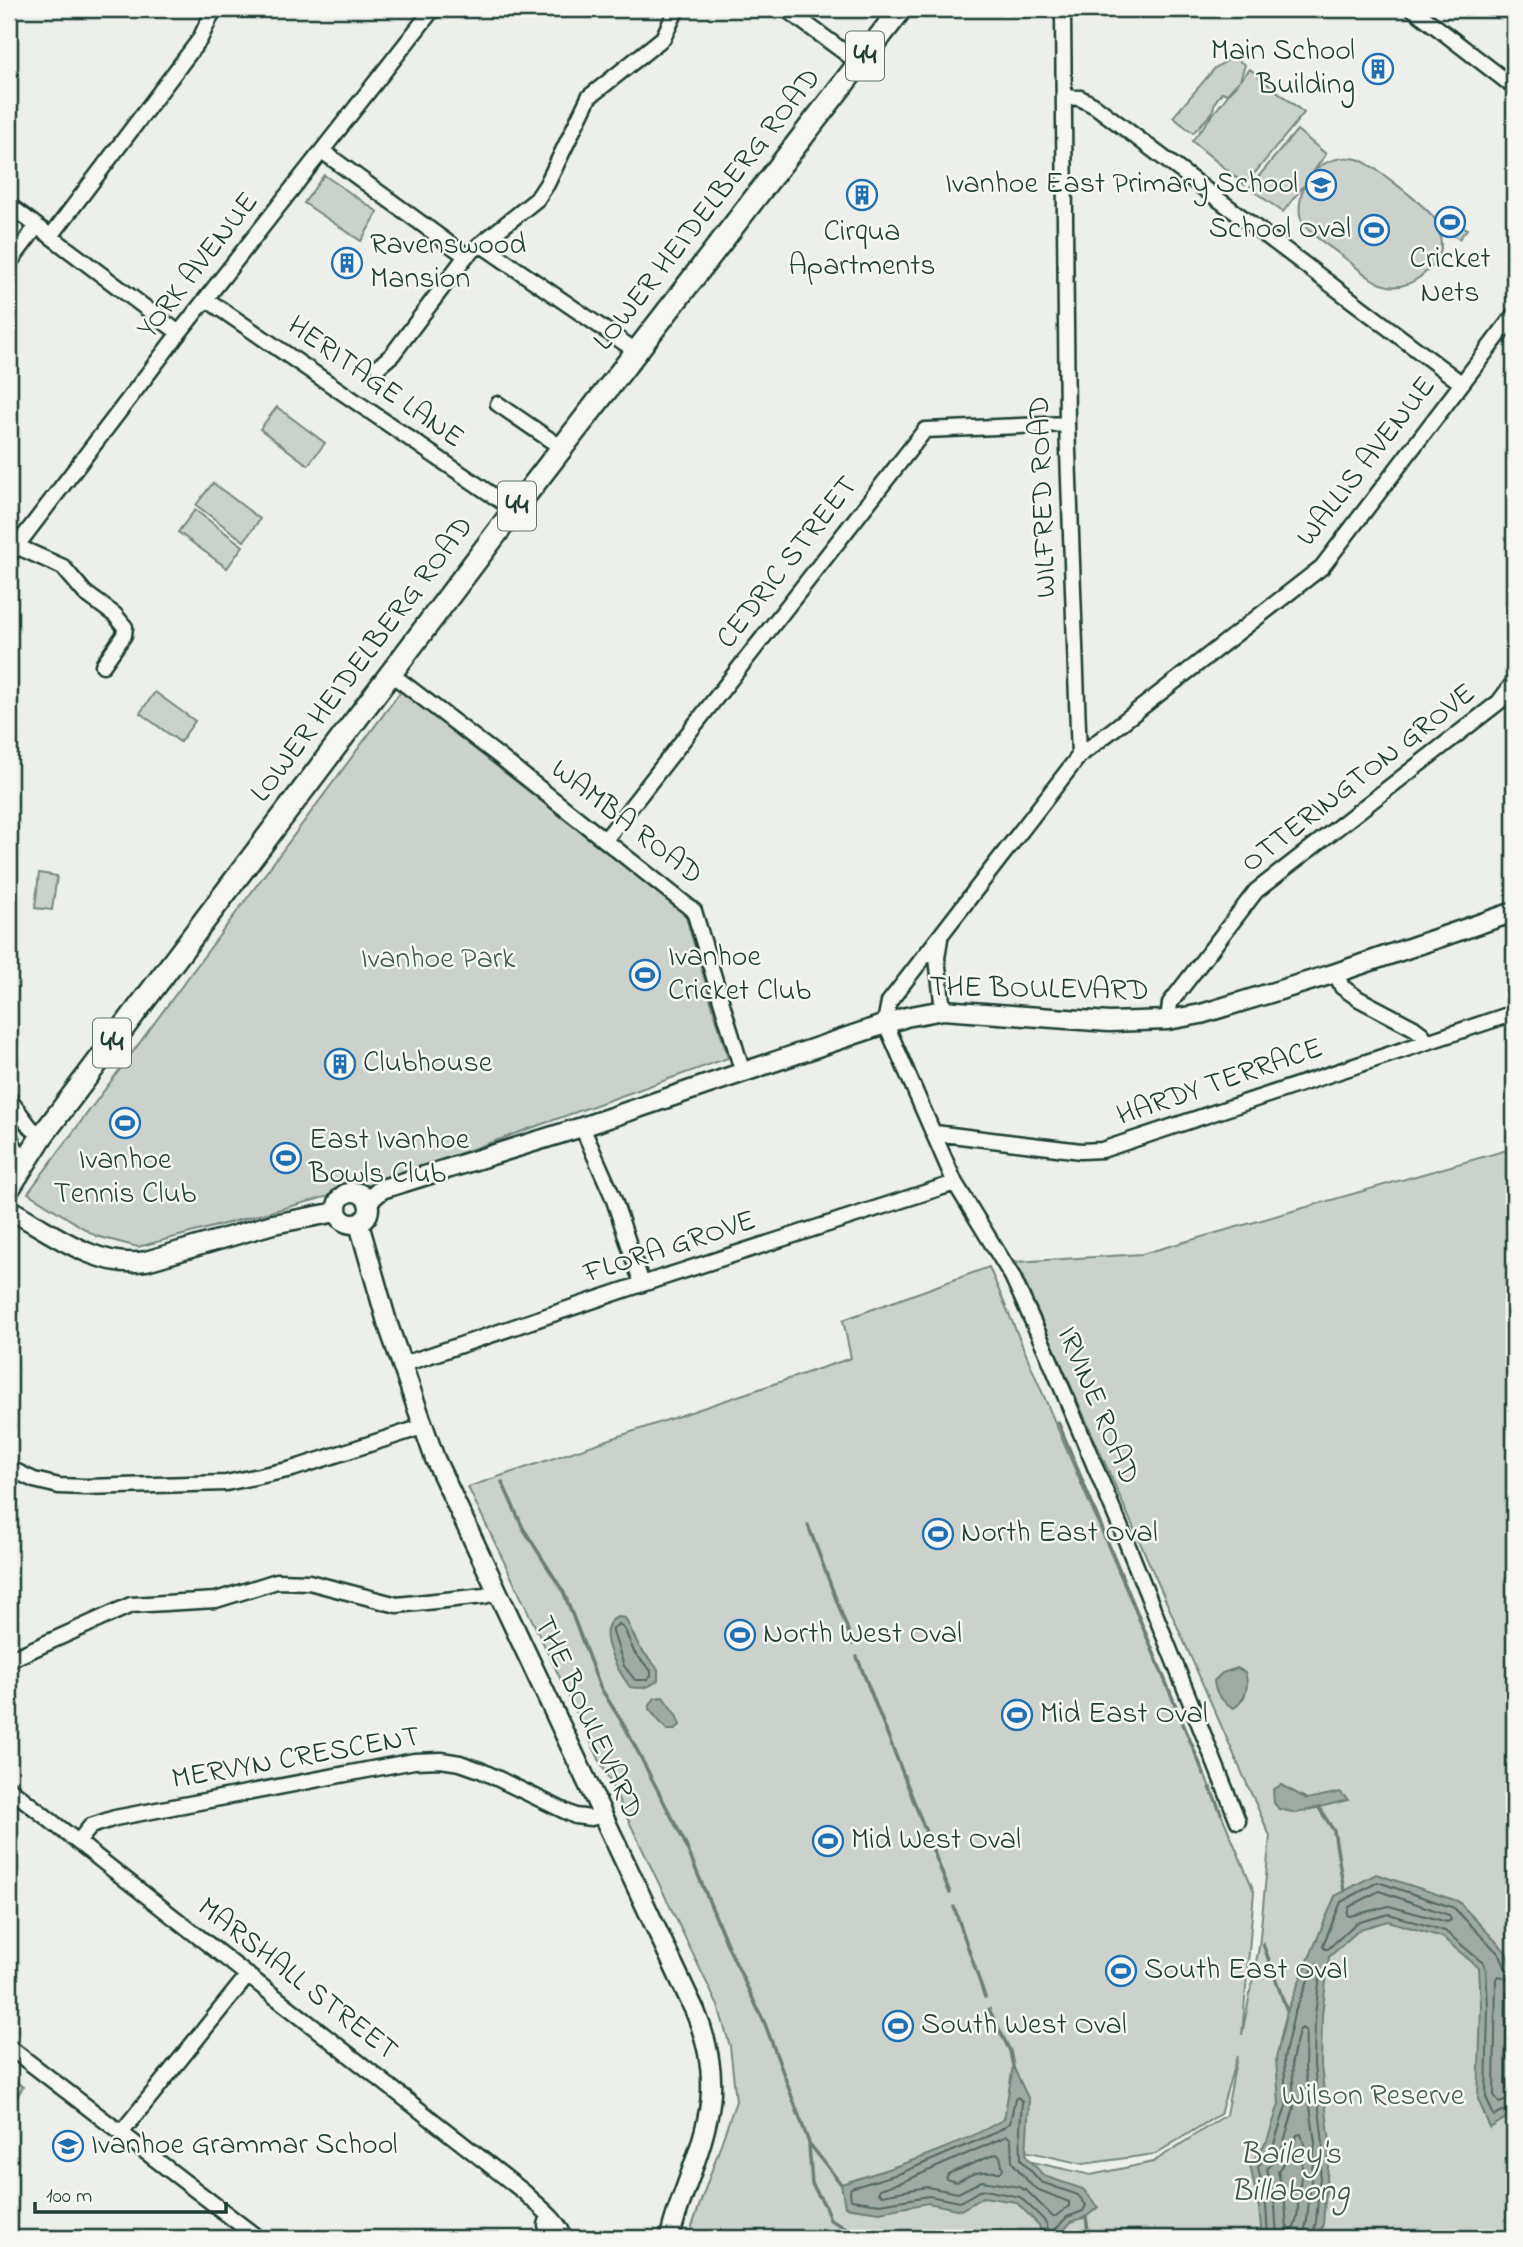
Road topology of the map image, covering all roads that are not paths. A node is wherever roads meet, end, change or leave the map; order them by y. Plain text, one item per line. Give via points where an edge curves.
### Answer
1 (214, 9) edge
2 (433, 9) edge
3 (677, 9) edge
4 (786, 9) edge
5 (901, 9) edge
6 (1060, 9) edge
7 (1413, 9) edge
8 (859, 63) junction
9 (1514, 87) edge
10 (1065, 97) junction
11 (322, 151) junction
12 (9, 205) edge
13 (37, 226) junction
14 (51, 236) junction
15 (480, 244) junction
16 (466, 256) junction
17 (9, 263) edge
18 (206, 299) junction
19 (1514, 314) edge
20 (179, 333) junction
21 (636, 351) junction
22 (379, 366) dead end
23 (1461, 383) junction
24 (498, 404) dead end
25 (1068, 424) junction
26 (562, 448) junction
27 (514, 510) junction
28 (13, 551) edge
29 (103, 665) dead end
30 (390, 673) junction
31 (1514, 681) edge
32 (1079, 756) junction
33 (605, 840) junction
34 (1514, 912) edge
35 (940, 938) junction
36 (1336, 973) junction
37 (943, 1010) junction
38 (1514, 1013) edge
39 (1168, 1020) junction
40 (885, 1022) junction
41 (1426, 1041) junction
42 (743, 1073) junction
43 (9, 1100) edge
44 (582, 1127) junction
45 (935, 1133) junction
46 (9, 1135) edge
47 (42, 1136) junction
48 (26, 1160) junction
49 (955, 1183) junction
50 (9, 1188) edge
51 (368, 1201) junction
52 (9, 1209) edge
53 (337, 1212) junction
54 (359, 1224) junction
55 (642, 1284) junction
56 (401, 1365) junction
57 (422, 1427) junction
58 (9, 1468) edge
59 (496, 1592) junction
60 (9, 1660) edge
61 (9, 1788) edge
62 (602, 1815) junction
63 (1238, 1821) dead end
64 (78, 1842) junction
65 (248, 1975) junction
66 (9, 2047) edge
67 (121, 2133) junction
68 (549, 2217) junction
69 (258, 2238) edge
70 (551, 2238) edge
71 (565, 2238) edge
72 (670, 2238) edge

1 - 14 street via 200,39
2 - 11 street, YORK AVENUE
3 - 15 street via 663,38 589,97 537,199
4 - 8 street
5 - 8 main road, LOWER HEIDELBERG ROAD / 44
6 - 10 street, WILFRED ROAD
7 - 9 street
8 - 21 main road, LOWER HEIDELBERG ROAD / 44
10 - 23 street via 1095,106
10 - 25 street, WILFRED ROAD
11 - 16 street
11 - 18 street, YORK AVENUE
12 - 13 street
13 - 14 street
13 - 17 street
14 - 20 street
15 - 16 street
15 - 21 street
16 - 22 street
18 - 20 street, YORK AVENUE
18 - 27 street, HERITAGE LANE
19 - 23 street, WALLIS AVENUE
20 - 28 street, YORK AVENUE
21 - 26 main road, LOWER HEIDELBERG ROAD / 44
23 - 32 street, WALLIS AVENUE via 1322,566
24 - 26 street
25 - 32 street, WILFRED ROAD
25 - 33 street, CEDRIC STREET via 925,430
26 - 27 main road, LOWER HEIDELBERG ROAD / 44
27 - 30 main road, LOWER HEIDELBERG ROAD / 44
28 - 29 street via 63,567 125,627
30 - 33 street, WAMBA ROAD
30 - 47 main road, LOWER HEIDELBERG ROAD / 44
31 - 39 street, OTTERINGTON GROVE via 1499,702 1256,891 1170,1003
32 - 35 street
33 - 42 street, WAMBA ROAD via 694,911
34 - 36 street, THE BOULEVARD
35 - 37 street via 937,958
35 - 40 street via 889,1002
36 - 39 street, THE BOULEVARD
36 - 41 street via 1342,987 1414,1028
37 - 39 street, THE BOULEVARD via 1109,1022
37 - 40 street, THE BOULEVARD
38 - 41 street, HARDY TERRACE
40 - 42 street, THE BOULEVARD
40 - 45 street, IRVINE ROAD
41 - 45 street, HARDY TERRACE via 1102,1150
42 - 44 street, THE BOULEVARD
43 - 47 street
44 - 51 street, THE BOULEVARD via 382,1189
44 - 55 street via 613,1197
45 - 49 street, IRVINE ROAD
46 - 48 street
47 - 48 main road, LOWER HEIDELBERG ROAD / 44
48 - 50 main road, LOWER HEIDELBERG ROAD / 44
49 - 55 street, FLORA GROVE
49 - 63 street, IRVINE ROAD via 1012,1276 1048,1355
51 - 53 street via 350,1192 338,1202
51 - 54 street via 367,1217
52 - 53 street via 88,1253 130,1263 273,1224
53 - 54 street via 343,1222
54 - 56 street, THE BOULEVARD
55 - 56 street, FLORA GROVE
56 - 57 street, THE BOULEVARD
57 - 58 street via 292,1469 226,1483 72,1487 34,1480
57 - 59 street, THE BOULEVARD
59 - 60 street via 397,1605 310,1582 276,1581 216,1600 131,1605
59 - 62 street, THE BOULEVARD
61 - 64 street, MARSHALL STREET
62 - 64 street, MERVYN CRESCENT via 575,1816 480,1770 441,1760 115,1818 92,1826
62 - 72 street, THE BOULEVARD via 709,2049 711,2102 706,2132
64 - 65 street, MARSHALL STREET
65 - 67 street
65 - 68 street, MARSHALL STREET via 524,2192
66 - 67 street
67 - 69 street
68 - 70 street via 546,2225
68 - 71 street, MARSHALL STREET via 556,2220

